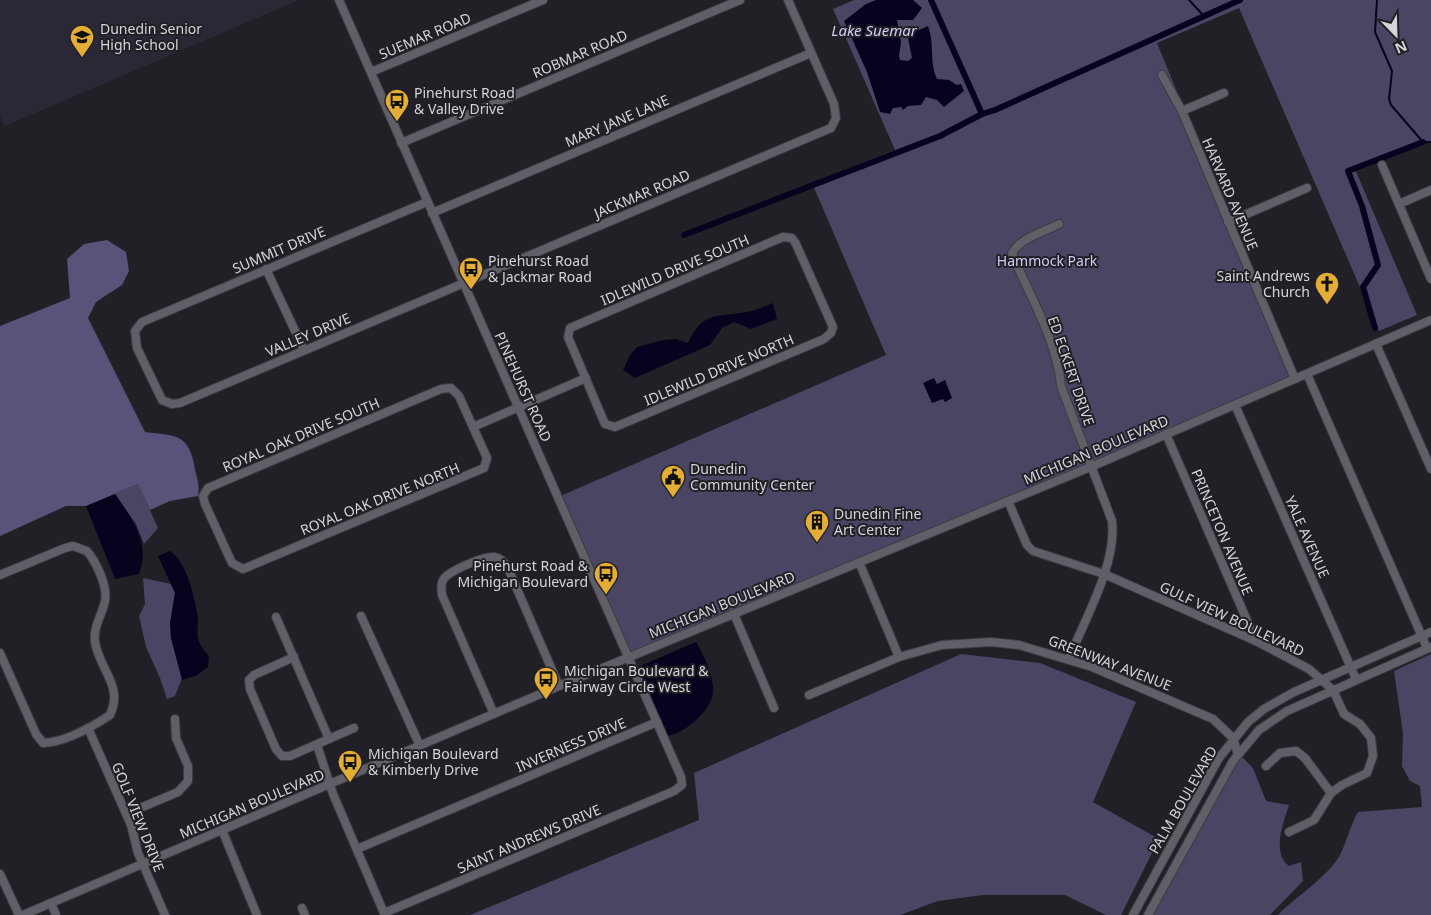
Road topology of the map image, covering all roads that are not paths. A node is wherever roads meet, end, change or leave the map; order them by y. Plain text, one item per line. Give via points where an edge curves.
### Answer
1 (544, 0) edge
2 (740, 0) edge
3 (788, 0) edge
4 (342, 1) edge
5 (811, 53) junction
6 (371, 72) junction
7 (1162, 75) dead end
8 (1224, 93) dead end
9 (1182, 111) junction
10 (401, 143) junction
11 (1382, 165) dead end
12 (1307, 188) dead end
13 (1431, 190) edge
14 (427, 202) junction
15 (1399, 204) junction
16 (432, 213) junction
17 (1228, 222) junction
18 (1059, 224) dead end
19 (266, 269) junction
20 (1431, 279) edge
21 (463, 283) junction
22 (1431, 320) edge
23 (831, 334) joint
24 (1376, 344) junction
25 (304, 350) junction
26 (1306, 374) junction
27 (586, 378) junction
28 (1295, 379) junction
29 (162, 400) joint
30 (1235, 404) junction
31 (519, 408) junction
32 (473, 427) junction
33 (1166, 434) junction
34 (1093, 466) junction
35 (1431, 469) edge
36 (1008, 501) junction
37 (859, 562) junction
38 (242, 569) joint
39 (1104, 574) junction
40 (0, 575) edge
41 (734, 614) junction
42 (361, 616) dead end
43 (276, 617) dead end
44 (1431, 632) edge
45 (1422, 636) junction
46 (1256, 640) junction
47 (1429, 648) edge
48 (0, 653) edge
49 (294, 657) junction
50 (900, 657) junction
51 (628, 658) junction
52 (1069, 659) junction
53 (1351, 667) junction
54 (1356, 679) junction
55 (1321, 680) junction
56 (559, 686) junction
57 (1334, 690) junction
58 (809, 695) dead end
59 (774, 708) dead end
60 (494, 714) junction
61 (175, 719) dead end
62 (657, 722) junction
63 (88, 728) junction
64 (354, 728) dead end
65 (1233, 738) junction
66 (330, 739) junction
67 (316, 745) junction
68 (420, 746) junction
69 (1238, 755) junction
70 (1266, 766) dead end
71 (329, 784) junction
72 (682, 785) joint
73 (1331, 792) junction
74 (126, 814) junction
75 (222, 830) junction
76 (1289, 832) dead end
77 (357, 849) junction
78 (142, 863) junction
79 (0, 874) edge
80 (1155, 874) junction
81 (1167, 881) junction
82 (51, 903) junction
83 (21, 915) edge
84 (56, 915) edge
85 (165, 915) edge
86 (257, 915) edge
87 (1133, 915) edge
88 (1148, 915) edge

1 - 6 street, SUEMAR ROAD
2 - 10 street, ROBMAR ROAD
3 - 5 street
4 - 6 street, PINEHURST ROAD
5 - 16 street, MARY JANE LANE
5 - 21 street, JACKMAR ROAD via 834,104 836,118 831,128
6 - 10 street, PINEHURST ROAD
7 - 9 street, HARVARD AVENUE
8 - 9 street
9 - 17 street, HARVARD AVENUE
10 - 14 street, PINEHURST ROAD
11 - 15 street
12 - 17 street
13 - 15 street
14 - 16 street, PINEHURST ROAD
14 - 19 street, SUMMIT DRIVE
15 - 20 street
16 - 21 street, PINEHURST ROAD
17 - 28 street, HARVARD AVENUE
18 - 34 street, ED ECKERT DRIVE via 1021,243 1012,254 1053,348 1061,386
19 - 25 street
19 - 29 street, SUMMIT DRIVE via 142,322 135,331 137,348
21 - 25 street, VALLEY DRIVE
21 - 31 street, PINEHURST ROAD
22 - 24 street, MICHIGAN BOULEVARD
23 - 27 street, IDLEWILD DRIVE NORTH via 615,427 605,424
23 - 27 street, IDLEWILD DRIVE SOUTH via 833,327 792,238 783,238 570,328 568,337
24 - 26 street, MICHIGAN BOULEVARD
24 - 35 street
25 - 29 street, VALLEY DRIVE via 180,403
26 - 28 street, MICHIGAN BOULEVARD
26 - 45 street
27 - 31 street
28 - 30 street, MICHIGAN BOULEVARD
30 - 33 street, MICHIGAN BOULEVARD
30 - 53 street, YALE AVENUE
31 - 32 street
31 - 51 street, PINEHURST ROAD
32 - 38 street, ROYAL OAK DRIVE NORTH via 486,458 484,468 478,472
32 - 38 street, ROYAL OAK DRIVE SOUTH via 459,396 451,388 446,388 208,488 203,496 205,504 232,563
33 - 34 street, MICHIGAN BOULEVARD
33 - 46 street, PRINCETON AVENUE
34 - 36 street, MICHIGAN BOULEVARD
34 - 39 street via 1114,535
36 - 37 street, MICHIGAN BOULEVARD
36 - 39 street, GULF VIEW BOULEVARD via 1027,545 1033,551
37 - 41 street, MICHIGAN BOULEVARD
37 - 50 street
39 - 46 street, GULF VIEW BOULEVARD
39 - 52 street
40 - 63 street via 72,546 87,551 92,557 105,600 96,629 96,644 115,697 110,715
41 - 51 street, MICHIGAN BOULEVARD
41 - 59 street
42 - 68 street
43 - 49 street
44 - 45 street, PALM BOULEVARD
45 - 47 street
45 - 53 street, PALM BOULEVARD
46 - 55 street, GULF VIEW BOULEVARD via 1309,669
47 - 54 street, PALM BOULEVARD
48 - 63 street via 43,743
49 - 66 street
49 - 67 street via 254,674 249,680 250,689 276,750 282,756
50 - 52 street, GREENWAY AVENUE via 942,645 991,642 1019,645
50 - 58 street, GREENWAY AVENUE
51 - 56 street, MICHIGAN BOULEVARD
51 - 62 street, PINEHURST ROAD
52 - 65 street, GREENWAY AVENUE via 1213,719
53 - 54 street, YALE AVENUE
53 - 55 street, PALM BOULEVARD
54 - 57 street, PALM BOULEVARD
55 - 57 street, GULF VIEW BOULEVARD
55 - 65 street, PALM BOULEVARD via 1264,709
56 - 60 street, MICHIGAN BOULEVARD
56 - 60 street via 502,560 481,560 447,575 441,586 442,595
57 - 69 street, PALM BOULEVARD via 1275,718 1259,730
57 - 73 street, GULF VIEW BOULEVARD via 1344,714 1367,730 1373,744 1373,756 1367,773
60 - 68 street, MICHIGAN BOULEVARD
61 - 74 street via 176,738 188,766 188,781 178,792
62 - 72 street, PINEHURST ROAD
62 - 77 street, INVERNESS DRIVE
63 - 74 street, GOLF VIEW DRIVE
64 - 66 street
65 - 69 street
65 - 80 street, PALM BOULEVARD
66 - 67 street
67 - 71 street
68 - 71 street, MICHIGAN BOULEVARD
69 - 81 street, PALM BOULEVARD
70 - 73 street via 1280,754 1296,751
71 - 75 street, MICHIGAN BOULEVARD
71 - 77 street
72 - 77 street, SAINT ANDREWS DRIVE via 384,913
73 - 76 street via 1314,820
74 - 78 street, GOLF VIEW DRIVE
75 - 78 street, MICHIGAN BOULEVARD
75 - 86 street
78 - 82 street, MICHIGAN BOULEVARD
78 - 85 street, GOLF VIEW DRIVE
79 - 83 street
80 - 81 street
80 - 87 street, PALM BOULEVARD
81 - 88 street, PALM BOULEVARD
82 - 83 street, MICHIGAN BOULEVARD
82 - 84 street

